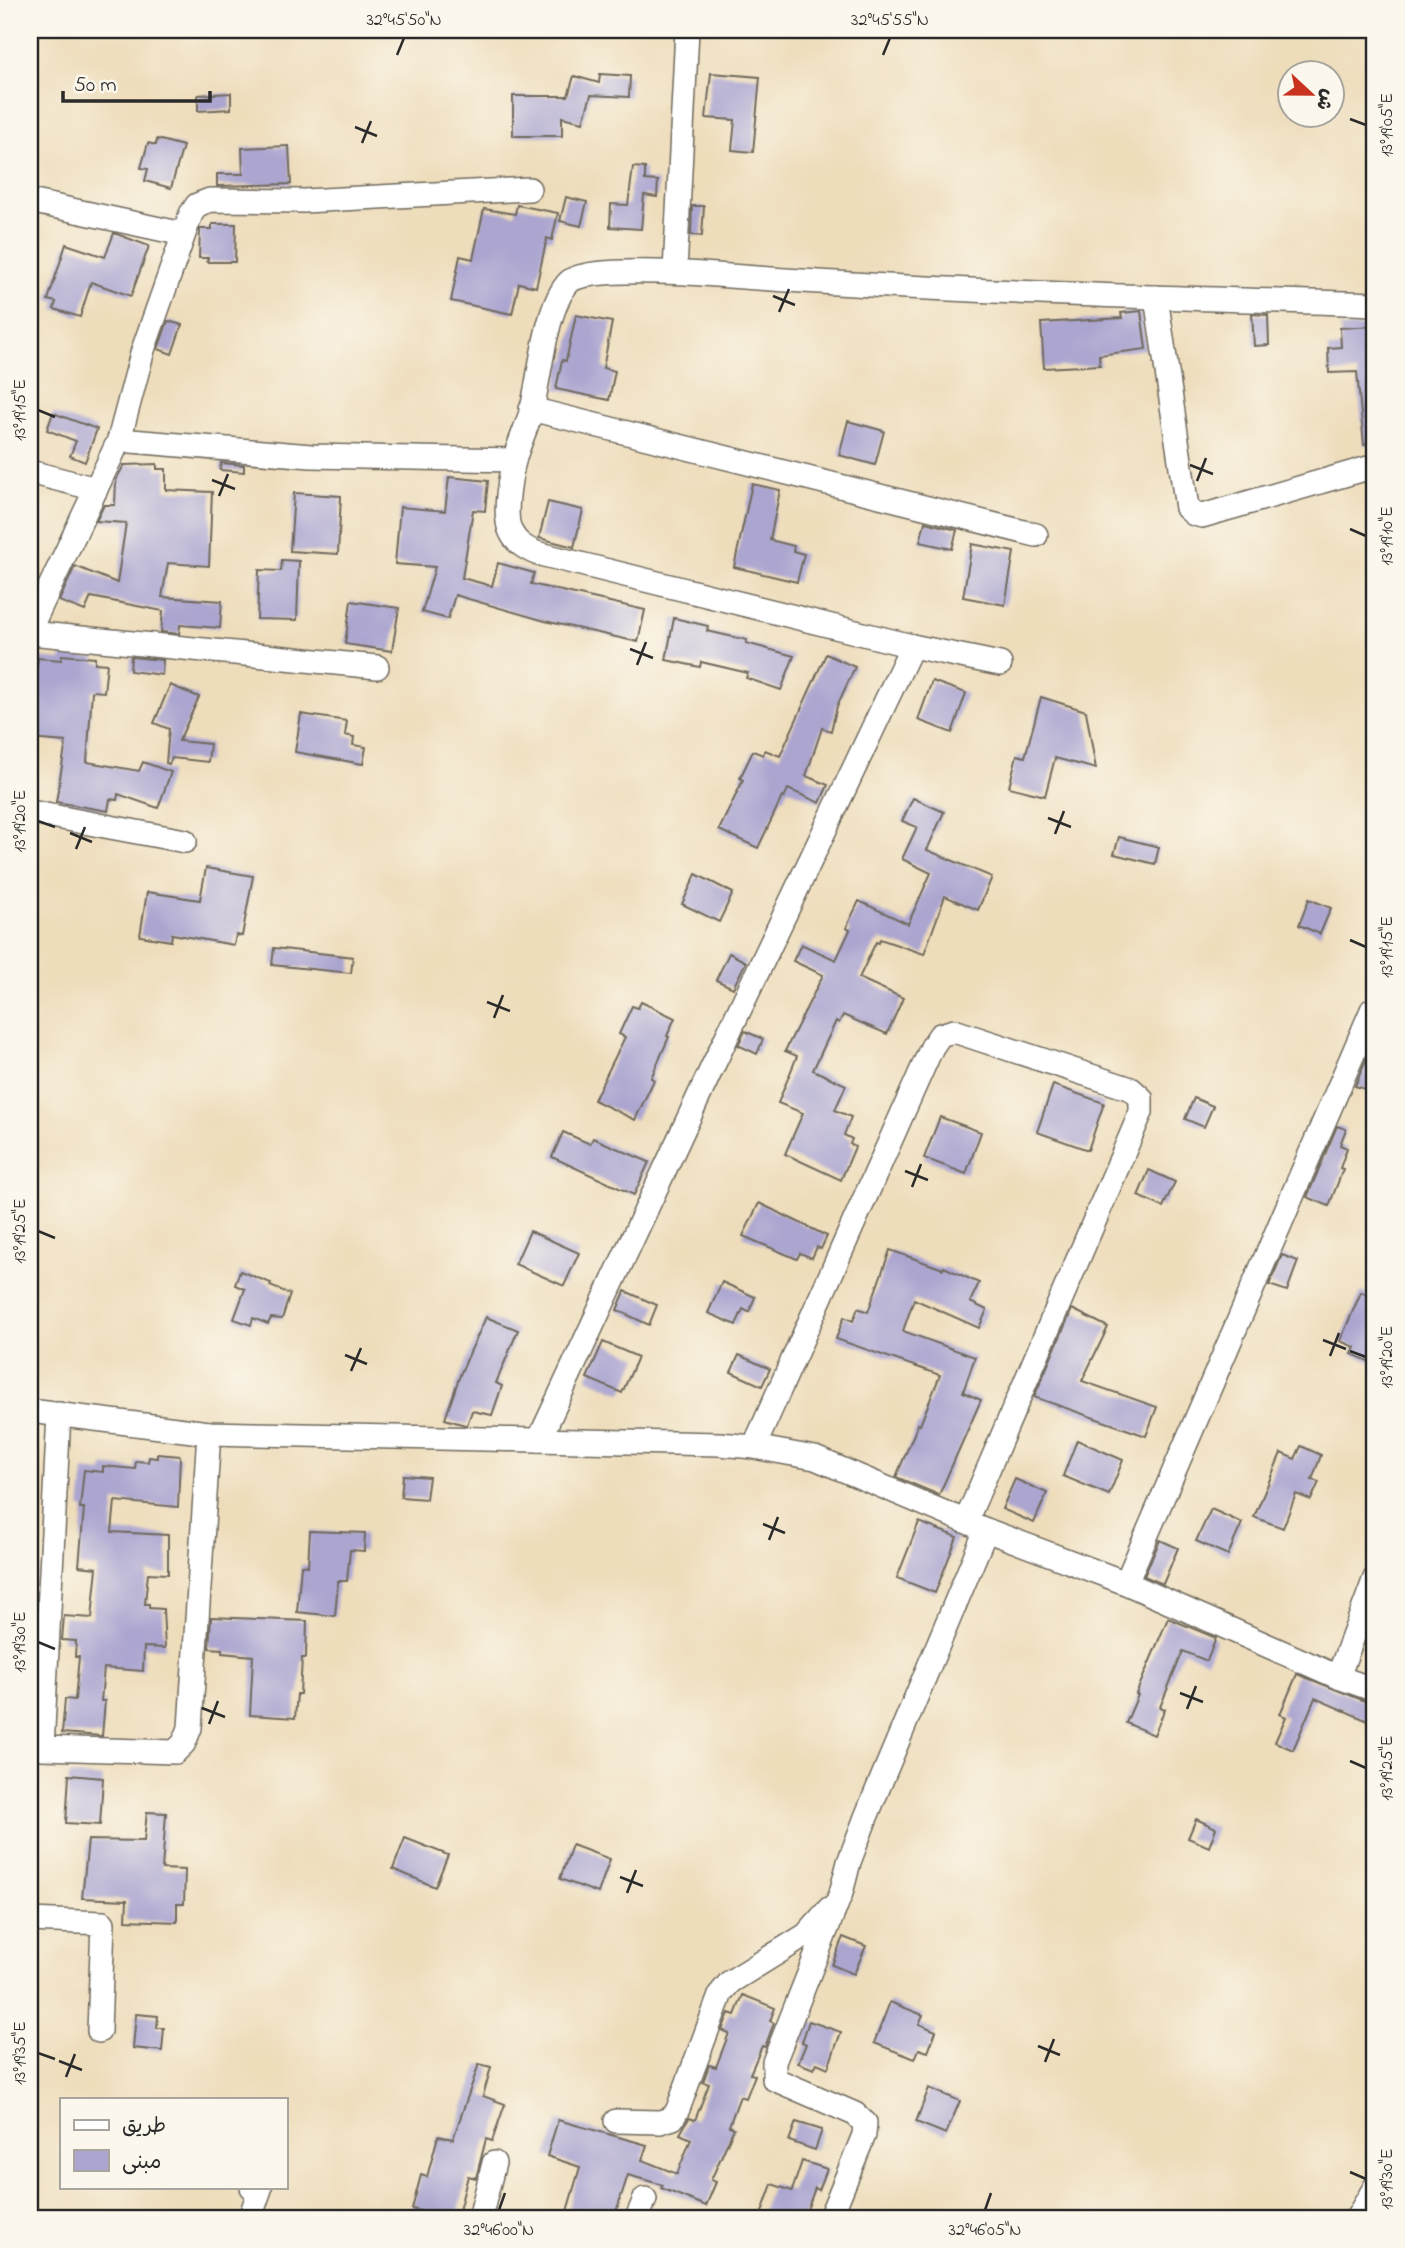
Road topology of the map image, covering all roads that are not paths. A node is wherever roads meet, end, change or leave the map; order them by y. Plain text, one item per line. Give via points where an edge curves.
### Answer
1 (687, 30) edge
2 (529, 189) dead end
3 (30, 201) edge
4 (183, 234) junction
5 (675, 272) junction
6 (1156, 297) junction
7 (1375, 304) edge
8 (531, 409) junction
9 (119, 440) junction
10 (514, 460) junction
11 (1375, 466) edge
12 (30, 472) edge
13 (96, 489) junction
14 (1036, 535) dead end
15 (30, 631) edge
16 (912, 646) junction
17 (1000, 664) dead end
18 (377, 667) dead end
19 (30, 812) edge
20 (185, 841) dead end
21 (1372, 1010) dead end
22 (30, 1411) edge
23 (59, 1414) junction
24 (209, 1433) junction
25 (539, 1440) junction
26 (754, 1447) junction
27 (976, 1526) junction
28 (1375, 1578) edge
29 (1126, 1583) junction
30 (1338, 1677) junction
31 (1375, 1690) edge
32 (841, 1893) junction
33 (30, 1920) edge
34 (99, 2031) dead end
35 (616, 2121) dead end
36 (494, 2163) dead end
37 (1375, 2187) edge
38 (256, 2188) edge
39 (250, 2218) edge
40 (480, 2218) edge
41 (830, 2218) edge
42 (1357, 2218) edge

1 - 5 street
2 - 4 street via 304,201 210,200 197,205
3 - 4 street
4 - 9 street via 143,350
5 - 6 street via 833,284
5 - 8 street via 583,274 569,281 552,316
6 - 7 street
6 - 11 street via 1187,508 1194,514 1202,516
8 - 10 street
8 - 14 street
9 - 10 street via 311,456
9 - 13 street
10 - 16 street via 507,515 510,533 522,547
12 - 13 street
13 - 15 street
15 - 18 street
16 - 17 street
16 - 25 street
19 - 20 street
21 - 29 street
22 - 23 street
23 - 24 street
23 - 24 street via 42,1748 175,1752 184,1743 190,1728
24 - 25 street
25 - 26 street
26 - 27 street via 815,1458
26 - 27 street via 940,1035 954,1031 1131,1089 1141,1098 1141,1112
27 - 29 street
27 - 32 street
28 - 30 street
29 - 30 street
30 - 31 street
32 - 35 street via 806,1935 730,1982 721,1993 673,2118
32 - 41 street via 775,2062 774,2079 855,2114 865,2123
33 - 34 street via 103,1923
36 - 40 street
37 - 42 street
38 - 39 street via 260,2189

